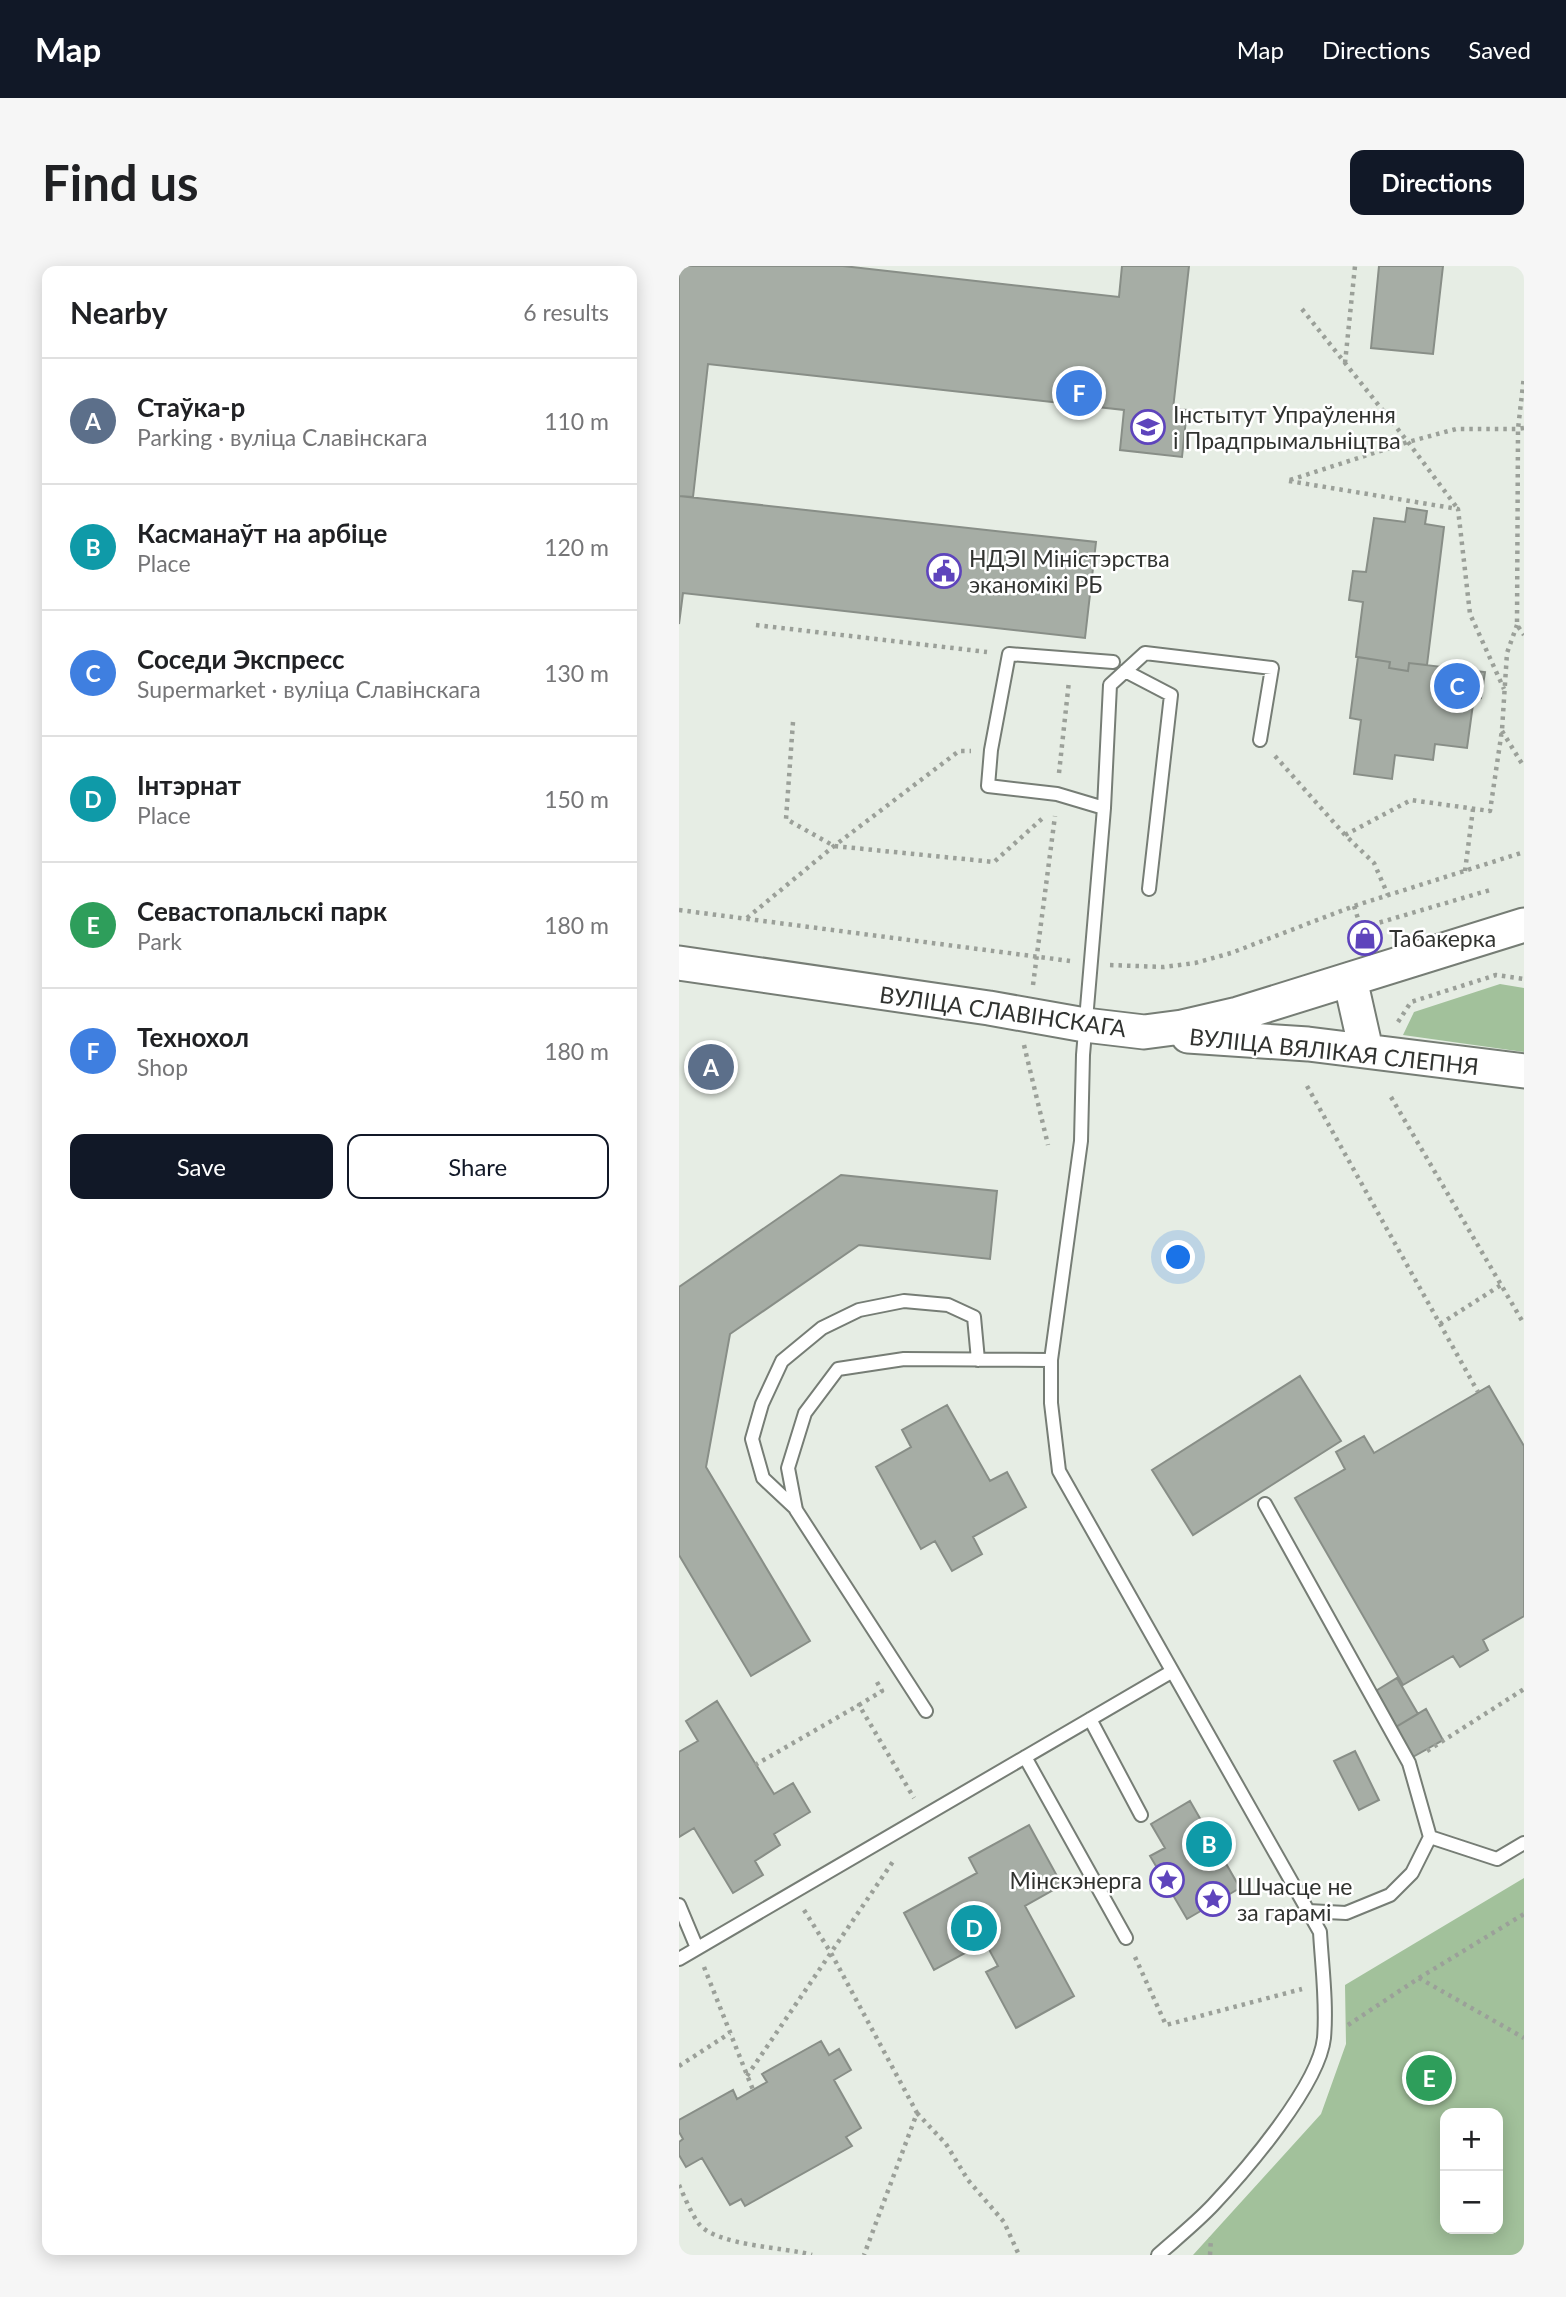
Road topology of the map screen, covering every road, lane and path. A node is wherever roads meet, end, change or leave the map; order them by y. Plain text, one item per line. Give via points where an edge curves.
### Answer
1 (1355, 266) edge
2 (1302, 309) dead end
3 (1345, 363) junction
4 (1524, 376) edge
5 (1521, 428) edge
6 (1408, 442) junction
7 (1458, 509) junction
8 (756, 625) dead end
9 (1517, 625) junction
10 (1524, 635) edge
11 (1009, 654) junction
12 (1071, 659) junction
13 (1113, 662) dead end
14 (1125, 671) junction
15 (1504, 690) junction
16 (793, 722) dead end
17 (1502, 730) junction
18 (1260, 740) joint
19 (991, 750) junction
20 (1524, 766) edge
21 (1056, 800) junction
22 (1104, 808) junction
23 (1473, 808) junction
24 (1345, 835) junction
25 (834, 846) junction
26 (1465, 871) dead end
27 (1149, 889) dead end
28 (1490, 890) dead end
29 (1388, 895) dead end
30 (1354, 906) dead end
31 (746, 919) dead end
32 (1524, 925) edge
33 (679, 963) edge
34 (1504, 970) dead end
35 (1496, 975) junction
36 (1350, 979) junction
37 (1524, 979) edge
38 (1029, 1016) junction
39 (1085, 1025) junction
40 (1394, 1030) dead end
41 (1144, 1031) junction
42 (1366, 1050) junction
43 (1524, 1071) edge
44 (1307, 1086) dead end
45 (1391, 1097) dead end
46 (1048, 1145) dead end
47 (1501, 1285) junction
48 (1440, 1324) junction
49 (1524, 1324) edge
50 (978, 1360) junction
51 (1051, 1360) junction
52 (1478, 1392) dead end
53 (1265, 1504) dead end
54 (796, 1510) junction
55 (1171, 1672) junction
56 (875, 1679) dead end
57 (1524, 1689) edge
58 (859, 1705) junction
59 (926, 1711) dead end
60 (1090, 1719) junction
61 (1025, 1758) junction
62 (1409, 1763) junction
63 (755, 1765) dead end
64 (925, 1815) junction
65 (1141, 1815) dead end
66 (1430, 1837) junction
67 (1524, 1843) edge
68 (794, 1892) junction
69 (679, 1905) edge
70 (1308, 1911) junction
71 (1524, 1914) edge
72 (1126, 1938) joint
73 (697, 1948) junction
74 (831, 1953) junction
75 (679, 1959) edge
76 (1419, 1978) junction
77 (1324, 1983) junction
78 (730, 2034) junction
79 (1524, 2038) edge
80 (1324, 2040) junction
81 (679, 2066) edge
82 (747, 2076) junction
83 (753, 2090) dead end
84 (917, 2113) junction
85 (679, 2185) edge
86 (812, 2255) edge
87 (864, 2255) edge
88 (1019, 2255) edge
89 (1158, 2255) edge

1 - 3 path
2 - 3 path
3 - 6 path
4 - 5 path
5 - 6 path via 1455,429
5 - 9 path
6 - 7 path
6 - 7 path via 1289,481
7 - 15 path via 1470,614
8 - 11 path
9 - 10 path
9 - 15 path via 1507,653
11 - 12 lane
11 - 19 lane
12 - 13 lane
12 - 21 path
14 - 18 lane via 1145,653 1272,668
14 - 22 lane via 1110,685
14 - 27 lane via 1171,695
15 - 17 path
16 - 25 path via 786,819
17 - 20 path
17 - 23 path via 1490,811
18 - 24 path
19 - 21 lane via 988,786
19 - 25 path via 959,751
21 - 22 lane
21 - 25 path via 994,862
21 - 38 path
22 - 39 lane
23 - 24 path via 1411,800
23 - 26 path
24 - 29 path via 1374,863
25 - 31 path
28 - 30 path via 1361,928
32 - 36 street, ВУЛІЦА СЛАВІНСКАГА
33 - 38 street, ВУЛІЦА СЛАВІНСКАГА
34 - 35 path
35 - 37 path
35 - 40 path via 1411,1002
36 - 41 street, ВУЛІЦА СЛАВІНСКАГА via 1206,1023
36 - 42 street
38 - 39 street, ВУЛІЦА СЛАВІНСКАГА
38 - 46 path via 1023,1046
39 - 41 street, ВУЛІЦА СЛАВІНСКАГА
39 - 51 lane via 1081,1141
41 - 42 street, ВУЛІЦА ВЯЛІКАЯ СЛЕПНЯ
42 - 43 street, ВУЛІЦА ВЯЛІКАЯ СЛЕПНЯ
44 - 48 path
45 - 47 path
47 - 48 path
47 - 49 path
48 - 52 path
50 - 51 lane
50 - 54 lane via 904,1359 838,1369 804,1413 788,1468
50 - 54 lane via 974,1317 948,1305 904,1301 859,1310 822,1328 782,1361 762,1404 753,1439 763,1478
51 - 55 lane via 1059,1471
53 - 62 lane
54 - 59 lane
55 - 60 lane
55 - 70 lane
56 - 58 path via 882,1690
57 - 62 path
58 - 63 path
58 - 64 path
60 - 61 lane
60 - 65 lane
61 - 64 lane
61 - 72 lane
62 - 66 lane
64 - 68 lane
64 - 74 path
66 - 67 lane via 1497,1859
66 - 70 lane via 1412,1873 1390,1895 1346,1913
68 - 73 lane
68 - 74 path
69 - 73 lane
70 - 77 lane via 1320,1932
71 - 76 path
72 - 77 path via 1166,2025
73 - 75 lane
73 - 78 path
74 - 82 path
74 - 84 path
76 - 79 path
76 - 80 path
77 - 80 lane
78 - 81 path
78 - 82 path
80 - 89 lane via 1313,2073 1289,2113 1212,2206
82 - 83 path
84 - 87 path
84 - 88 path via 1004,2222
85 - 86 path via 700,2226 732,2242

